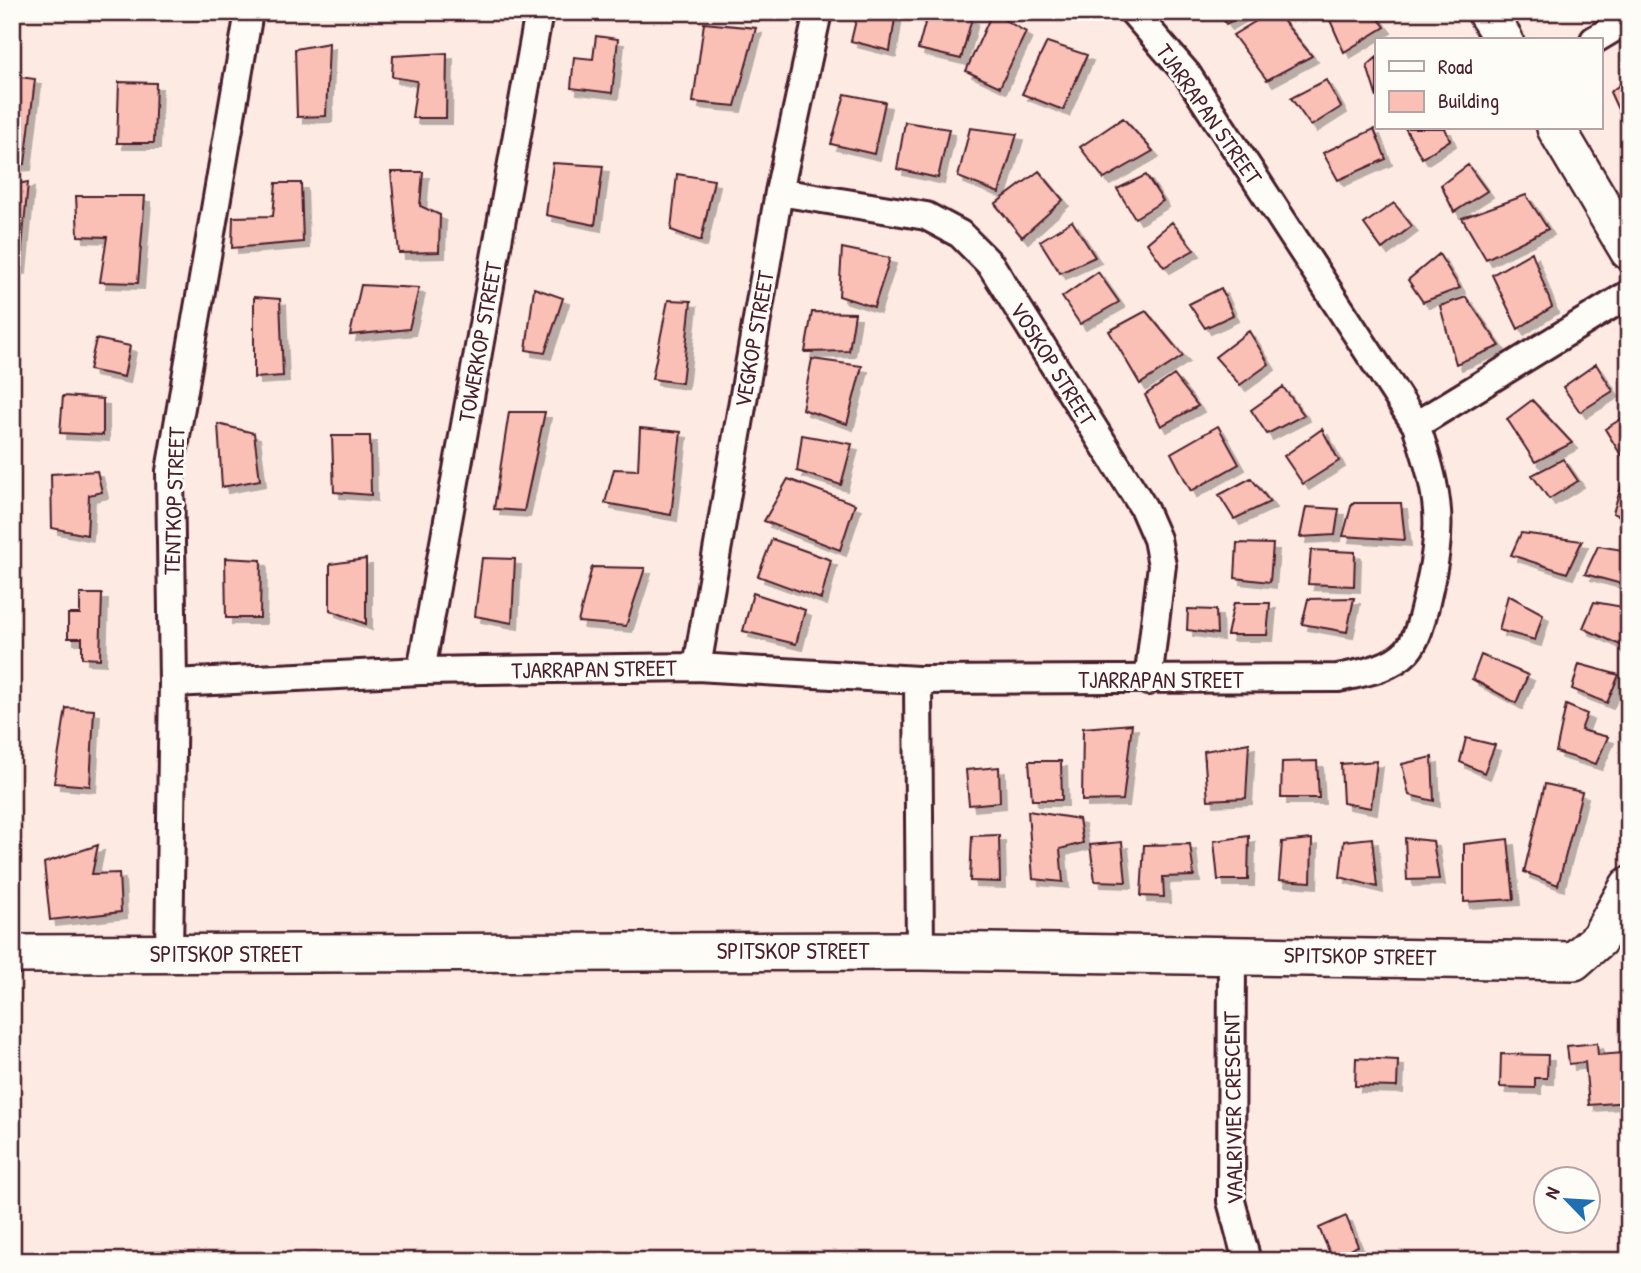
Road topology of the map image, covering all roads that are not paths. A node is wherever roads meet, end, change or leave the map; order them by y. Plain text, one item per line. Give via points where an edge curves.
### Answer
1 (248, 12) edge
2 (539, 12) edge
3 (818, 12) edge
4 (1133, 12) edge
5 (1486, 12) edge
6 (1629, 19) edge
7 (1503, 38) edge
8 (1597, 38) edge
9 (1557, 130) edge
10 (779, 192) junction
11 (1629, 251) edge
12 (1629, 294) edge
13 (1416, 425) junction
14 (697, 667) junction
15 (421, 671) junction
16 (918, 680) junction
17 (1148, 681) junction
18 (173, 682) junction
19 (1629, 886) edge
20 (920, 951) junction
21 (1232, 953) junction
22 (12, 954) edge
23 (169, 954) junction
24 (1247, 1261) edge

1 - 18 street, TENTKOP STREET via 170,471
2 - 15 street, TOWERKOP STREET
3 - 10 street, VEGKOP STREET
4 - 13 street, TJARRAPAN STREET via 1187,74
5 - 7 street
6 - 8 street
9 - 11 street
10 - 14 street, VEGKOP STREET
10 - 17 street, VOSKOP STREET via 926,216 960,234 991,265 1143,506 1157,539 1162,565
12 - 13 street
13 - 17 street, TJARRAPAN STREET via 1436,483 1439,526 1421,623 1409,650 1384,666 1338,678
14 - 15 street, TJARRAPAN STREET
14 - 16 street, TJARRAPAN STREET
15 - 18 street, TJARRAPAN STREET
16 - 17 street, TJARRAPAN STREET
16 - 20 street
18 - 23 street, TENTKOP STREET
19 - 21 street, SPITSKOP STREET via 1599,940 1574,961
20 - 21 street, SPITSKOP STREET
20 - 23 street, SPITSKOP STREET
21 - 24 street, VAALRIVIER CRESCENT via 1231,1201
22 - 23 street, SPITSKOP STREET

